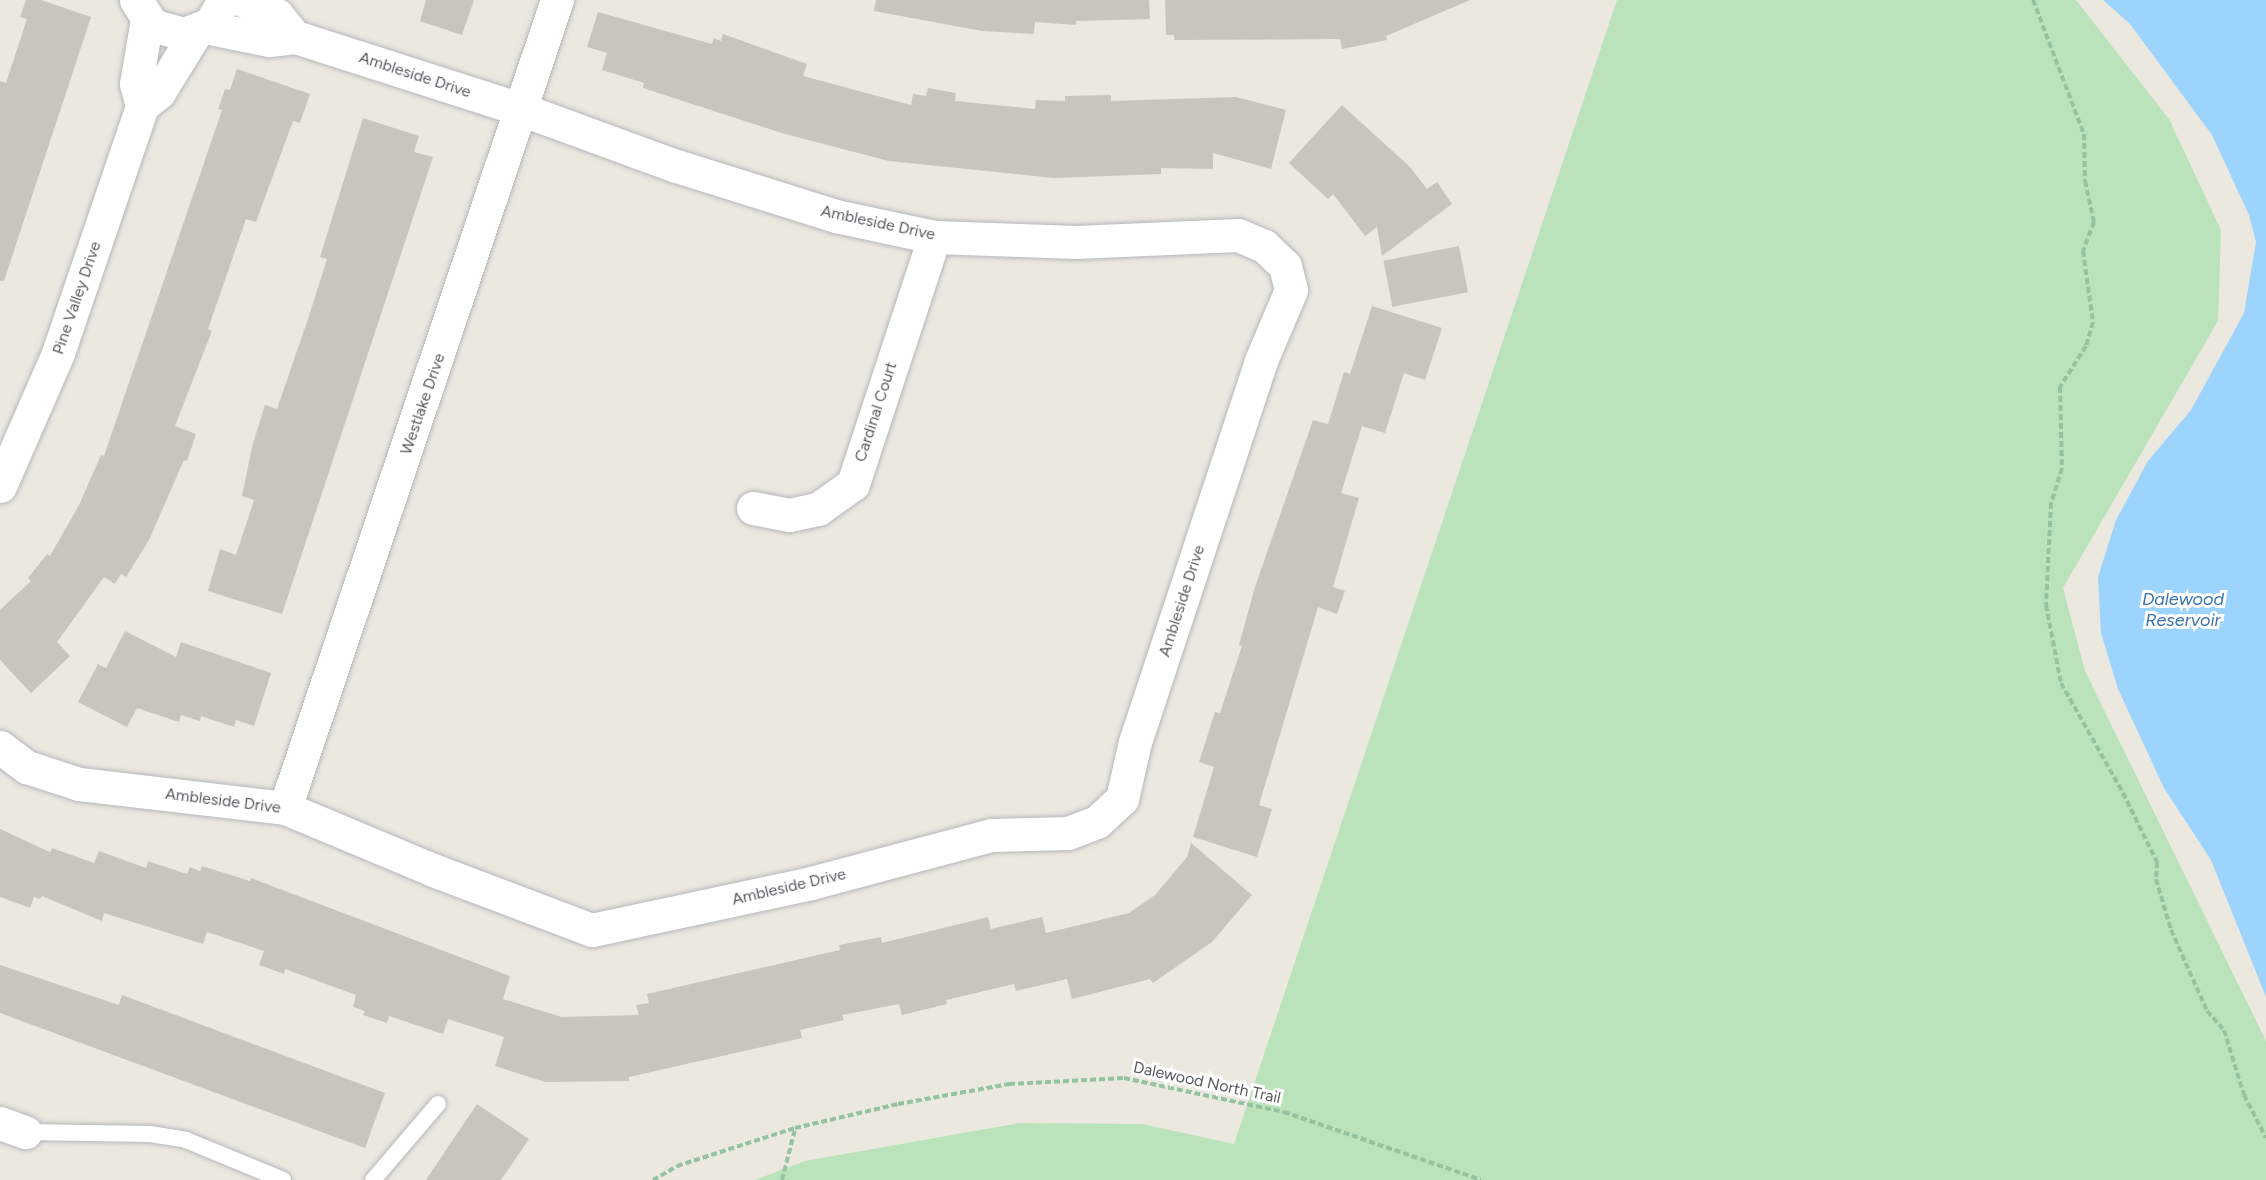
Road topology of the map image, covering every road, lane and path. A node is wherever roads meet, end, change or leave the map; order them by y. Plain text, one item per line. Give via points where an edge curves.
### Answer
1 (224, 0) edge
2 (242, 0) edge
3 (557, 0) edge
4 (2033, 0) edge
5 (142, 9) edge
6 (201, 30) junction
7 (296, 37) junction
8 (142, 106) junction
9 (523, 110) junction
10 (934, 237) junction
11 (0, 486) edge
12 (753, 508) dead end
13 (0, 747) edge
14 (285, 808) junction
15 (438, 1104) dead end
16 (12, 1127) edge
17 (795, 1128) junction
18 (2266, 1138) edge
19 (283, 1180) edge
20 (373, 1180) edge
21 (653, 1180) edge
22 (782, 1180) edge
23 (1481, 1180) edge

1 - 6 street, Pine Valley Drive via 219,14
2 - 7 street via 277,15
3 - 9 street, Westlake Drive
4 - 18 path via 2060,80 2084,134 2085,181 2094,222 2083,251 2093,322 2086,346 2060,387 2062,468 2051,503 2046,605 2061,683 2124,793 2157,862 2156,879 2171,930 2207,1011 2224,1030 2244,1095
5 - 6 street, Pine Valley Drive via 160,29 173,33
5 - 8 street, Pine Valley Drive via 136,84
6 - 7 street, Ambleside Drive via 269,40
6 - 8 street, Pine Valley Drive via 159,92
7 - 9 street, Ambleside Drive
8 - 11 street, Pine Valley Drive via 58,353
9 - 10 street, Ambleside Drive via 836,216
9 - 14 street, Westlake Drive
10 - 12 street, Cardinal Court via 853,484 818,509 789,515
10 - 14 street, Ambleside Drive via 1076,242 1238,235 1264,246 1285,266 1291,290 1260,363 1135,742 1122,799 1097,822 1068,833 992,835 811,883 592,930
13 - 14 street, Ambleside Drive via 27,767 79,784
15 - 20 lane
16 - 19 lane via 150,1134 186,1140
17 - 21 path, Dalewood North Trail via 677,1166
17 - 22 path
17 - 23 path, Dalewood North Trail via 1009,1084 1124,1078 1284,1112

